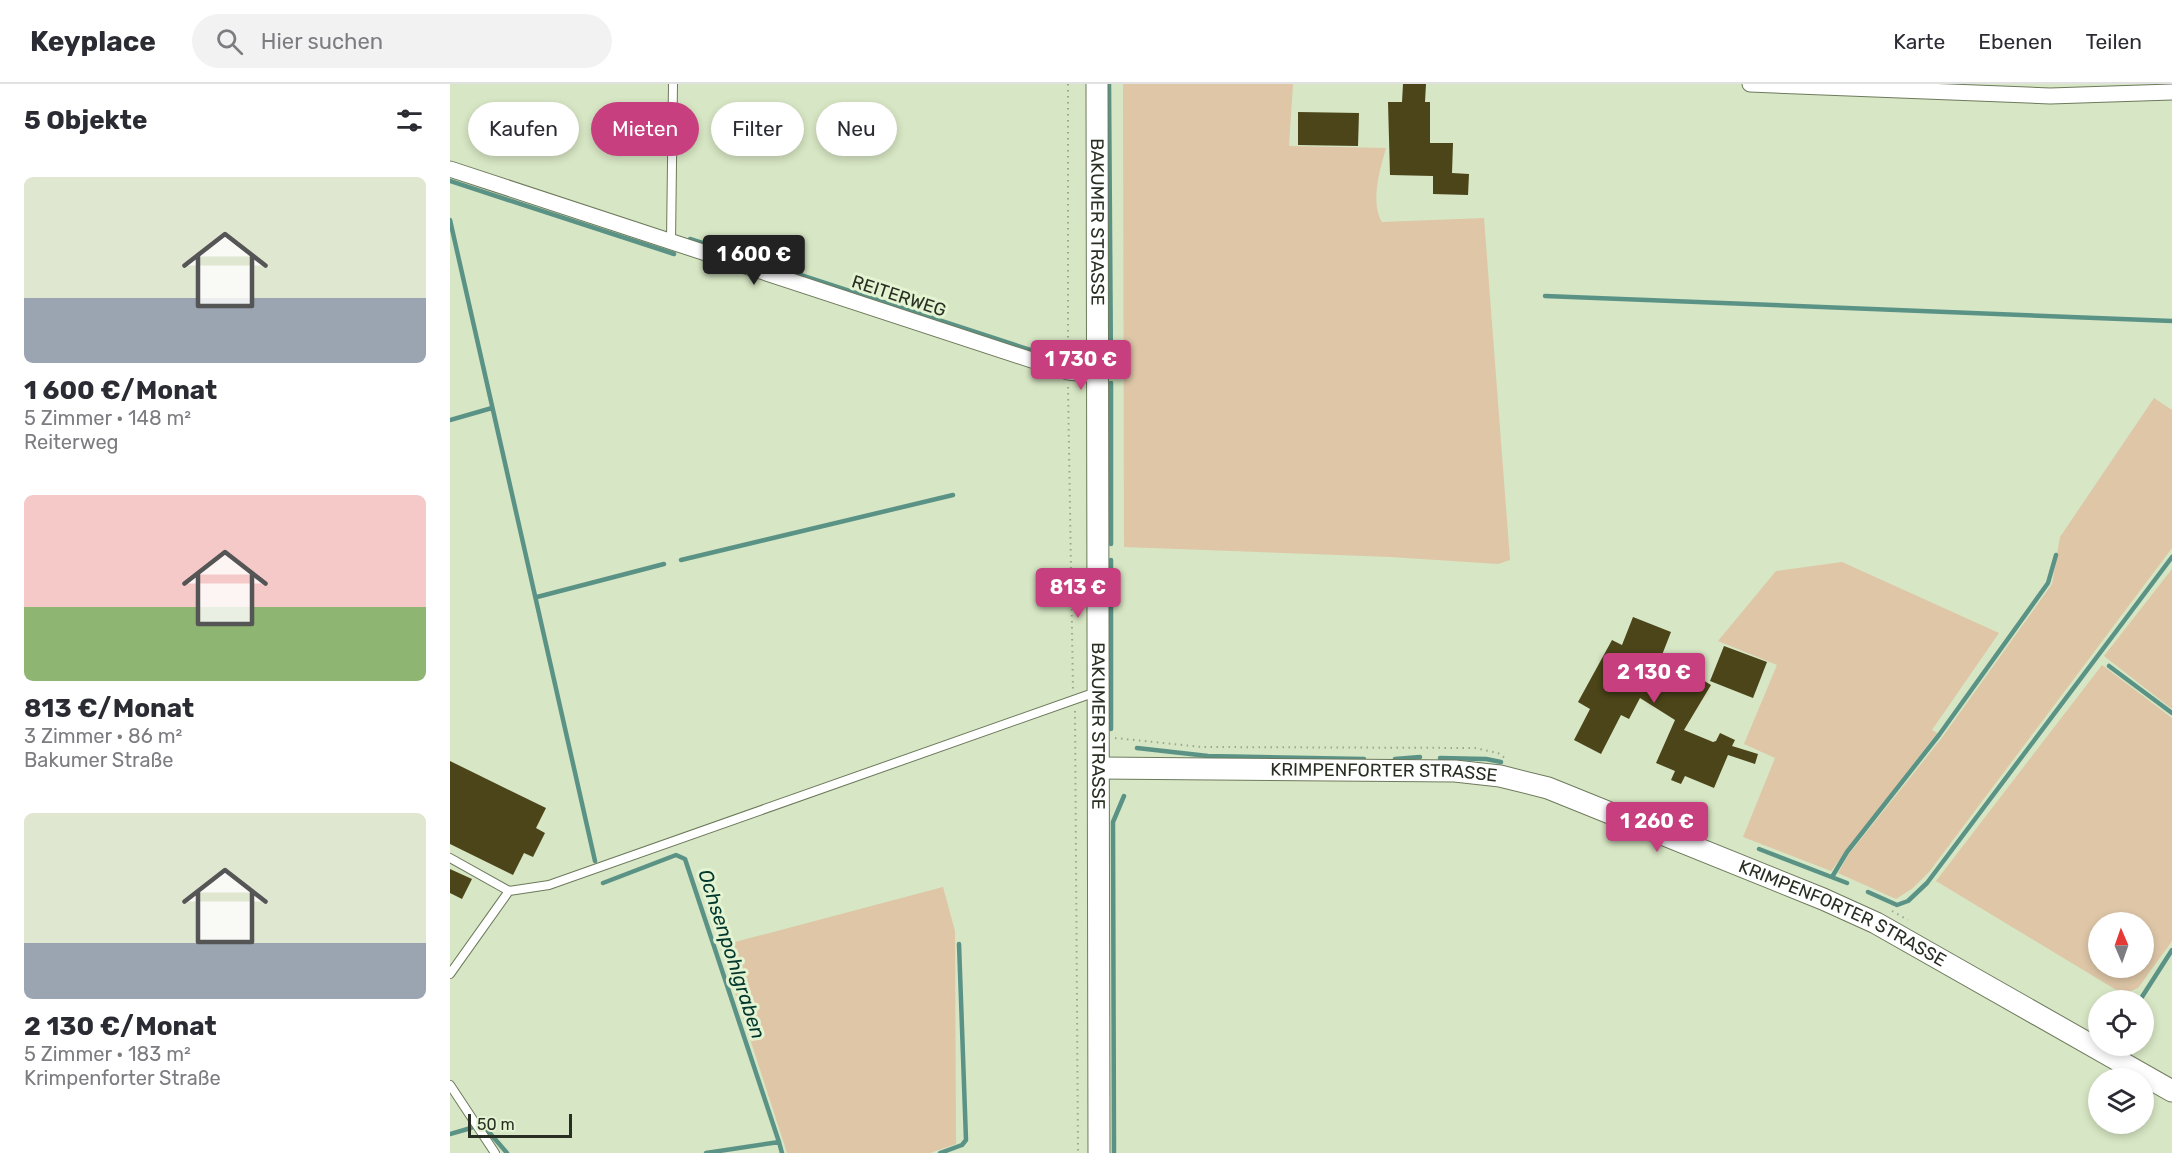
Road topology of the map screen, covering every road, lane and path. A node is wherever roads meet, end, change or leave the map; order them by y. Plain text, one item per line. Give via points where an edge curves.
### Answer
1 (673, 84) edge
2 (1068, 84) edge
3 (1097, 84) edge
4 (1750, 84) edge
5 (2172, 92) edge
6 (450, 169) edge
7 (671, 241) junction
8 (1068, 372) junction
9 (1097, 375) junction
10 (1098, 691) junction
11 (1074, 700) junction
12 (1098, 736) junction
13 (1475, 748) dead end
14 (1099, 768) junction
15 (450, 858) edge
16 (509, 891) junction
17 (450, 974) edge
18 (450, 1085) edge
19 (2172, 1091) edge
20 (495, 1153) edge
21 (1078, 1153) edge
22 (1099, 1153) edge

1 - 7 lane
2 - 8 path
3 - 9 street, BAKUMER STRASSE
4 - 5 street via 2050,96
6 - 7 street, REITERWEG
7 - 8 street, REITERWEG
8 - 9 street, REITERWEG
8 - 11 path
9 - 10 street, BAKUMER STRASSE
10 - 11 lane
10 - 12 street, BAKUMER STRASSE
11 - 16 lane via 661,848 549,885
11 - 21 path
12 - 13 path via 1202,747
12 - 14 street, BAKUMER STRASSE
14 - 19 street, KRIMPENFORTER STRASSE via 1455,771 1500,776 1548,788 1876,923
14 - 22 street, BAKUMER STRASSE
15 - 16 lane
16 - 17 lane
18 - 20 lane

